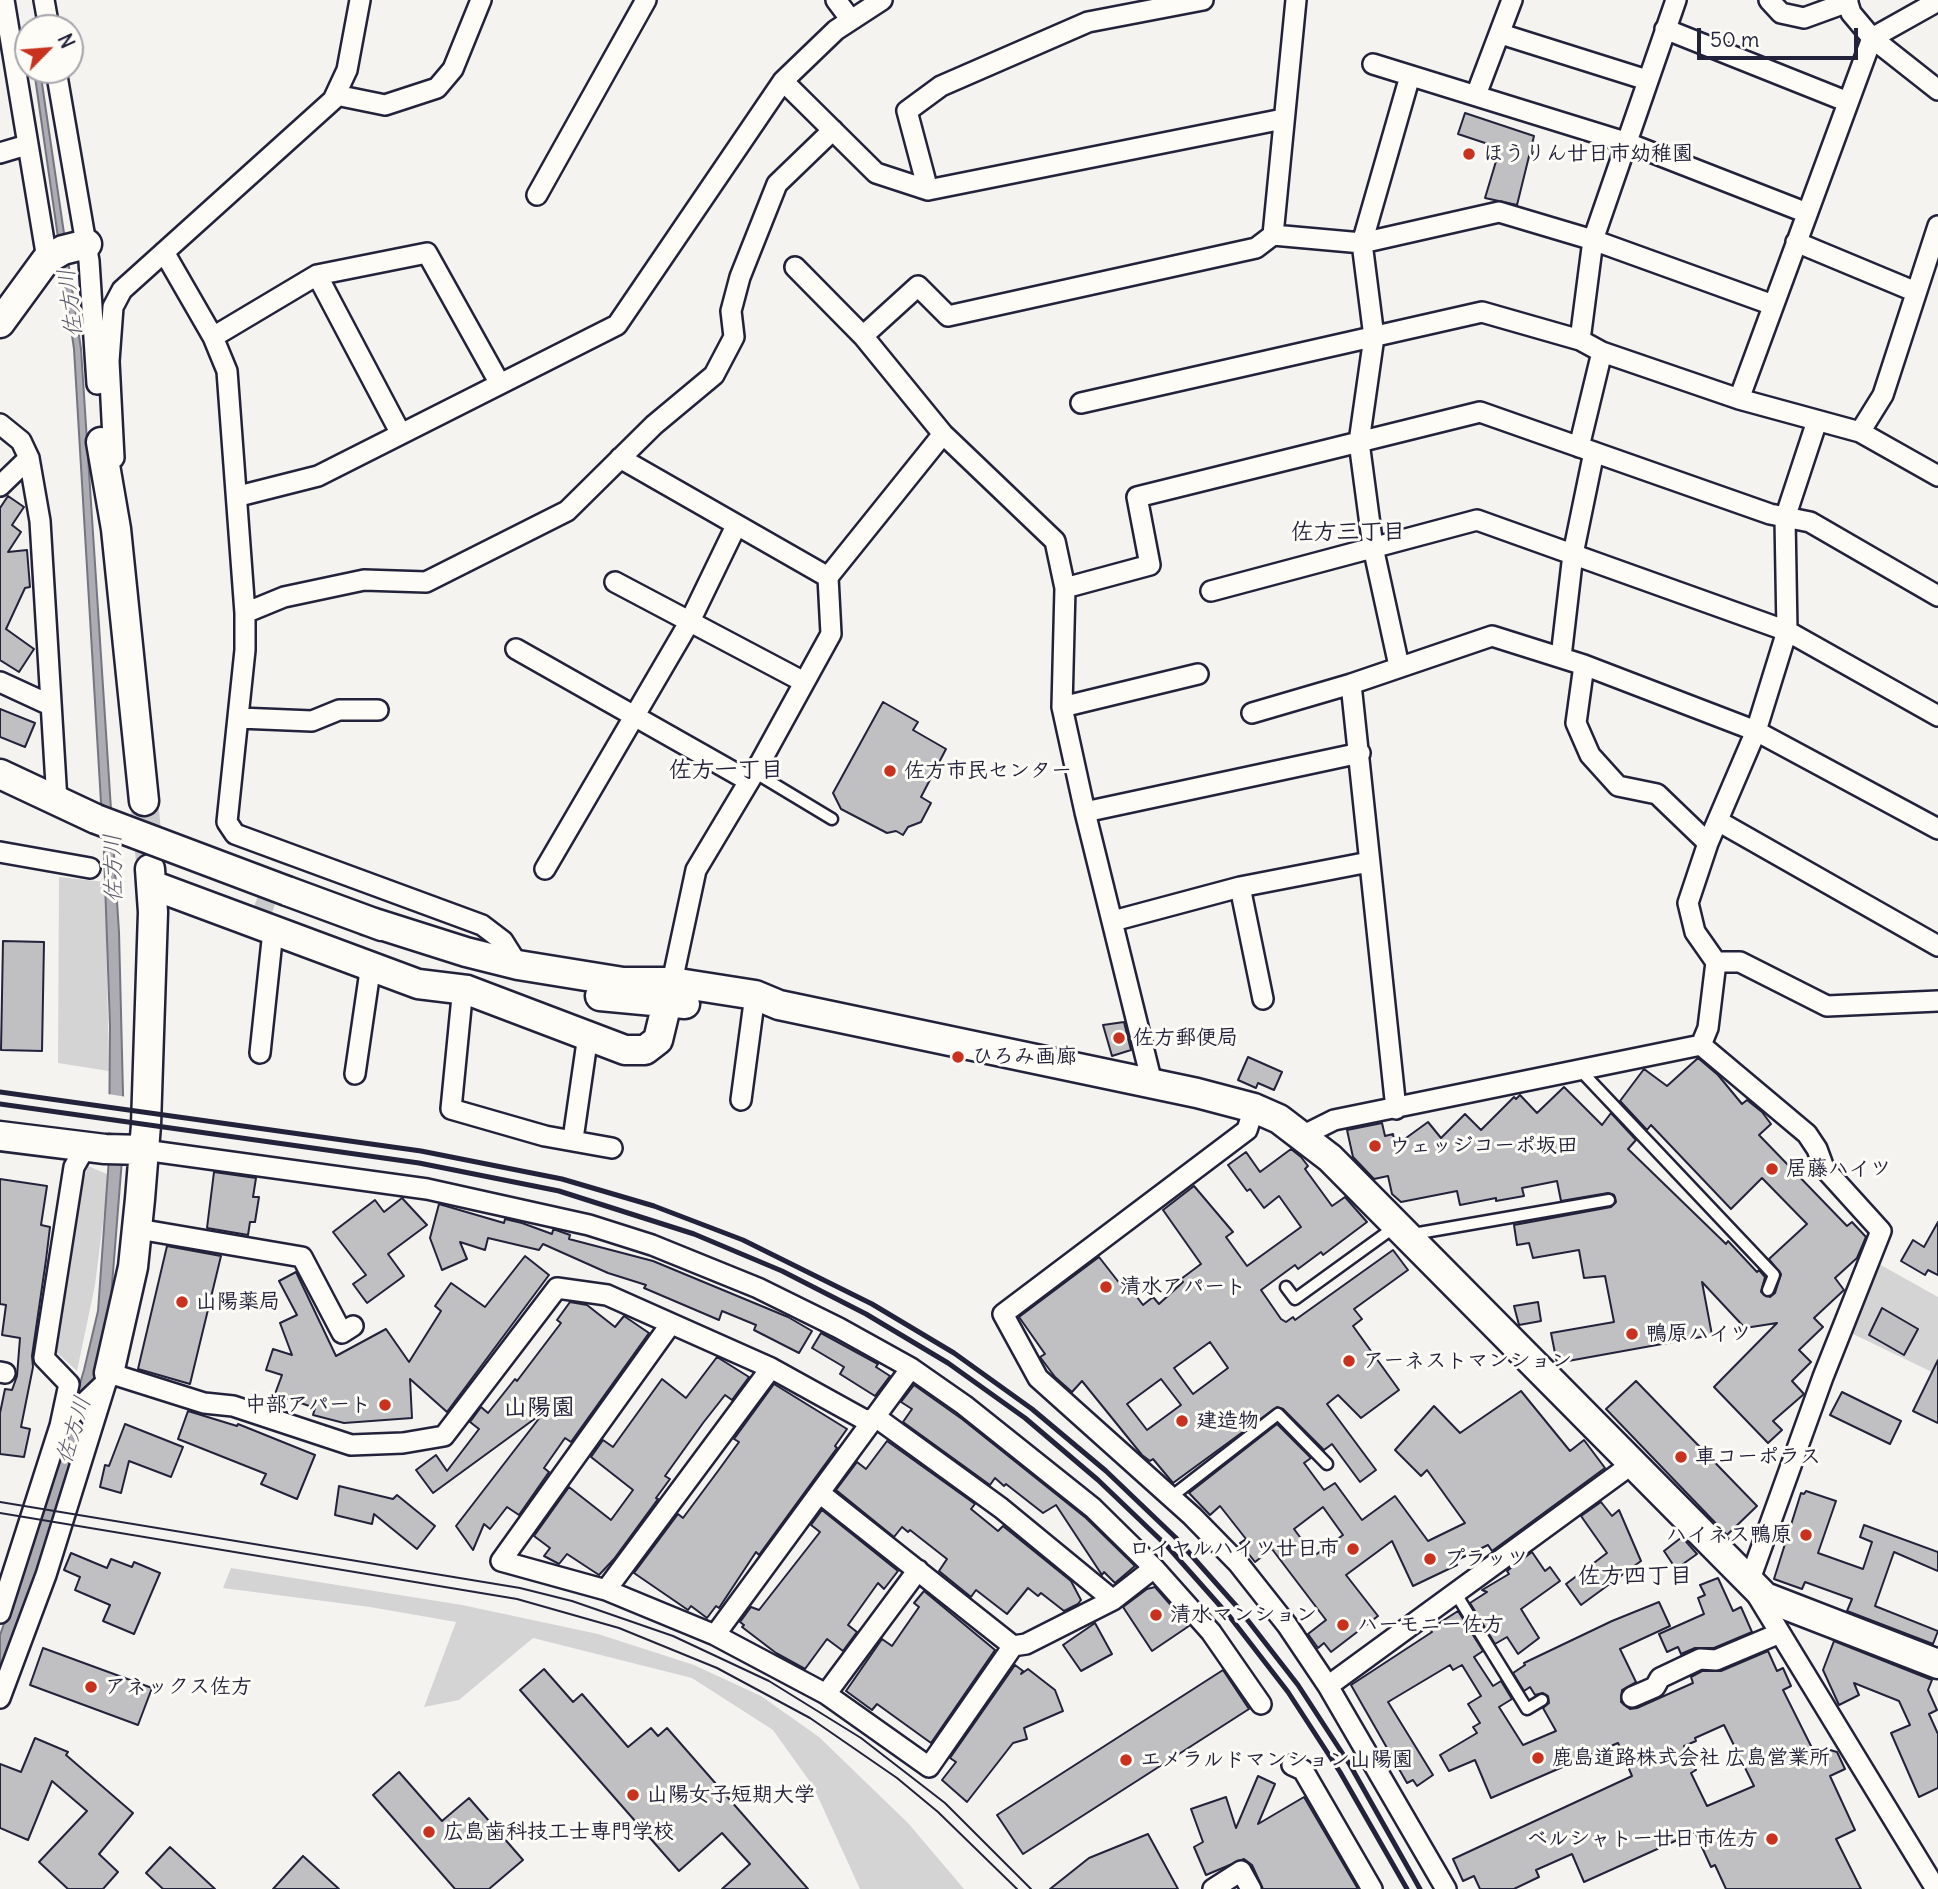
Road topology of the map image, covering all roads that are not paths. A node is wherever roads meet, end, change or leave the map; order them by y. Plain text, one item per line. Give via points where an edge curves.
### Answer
1 (4, 0) edge
2 (360, 0) edge
3 (481, 0) edge
4 (646, 0) edge
5 (836, 0) edge
6 (881, 0) edge
7 (1203, 0) edge
8 (1296, 0) edge
9 (1511, 0) edge
10 (1676, 0) edge
11 (1769, 0) edge
12 (1848, 1) edge
13 (1938, 1) edge
14 (850, 20) junction
15 (1665, 29) junction
16 (1501, 34) junction
17 (1872, 38) junction
18 (1373, 64) dead end
19 (1410, 76) junction
20 (1647, 80) junction
21 (783, 81) junction
22 (56, 84) edge
23 (1938, 90) edge
24 (336, 95) junction
25 (1476, 95) junction
26 (1848, 102) junction
27 (1283, 119) junction
28 (833, 130) junction
29 (1625, 142) junction
30 (20, 148) dead end
31 (0, 153) edge
32 (928, 190) junction
33 (537, 195) dead end
34 (1807, 213) junction
35 (1938, 226) edge
36 (1273, 235) junction
37 (1593, 240) junction
38 (1796, 242) junction
39 (1362, 243) junction
40 (164, 252) junction
41 (61, 255) junction
42 (795, 267) dead end
43 (317, 275) junction
44 (1916, 292) junction
45 (1773, 305) junction
46 (0, 323) edge
47 (863, 336) junction
48 (213, 337) junction
49 (1374, 337) junction
50 (1580, 340) junction
51 (1602, 352) junction
52 (500, 384) junction
53 (1739, 399) junction
54 (1081, 403) dead end
55 (1817, 421) junction
56 (0, 424) edge
57 (1860, 432) junction
58 (401, 434) junction
59 (943, 434) junction
60 (101, 442) joint
61 (1359, 442) junction
62 (1586, 449) junction
63 (29, 458) junction
64 (620, 458) junction
65 (1938, 476) edge
66 (0, 486) edge
67 (239, 496) junction
68 (1785, 518) junction
69 (736, 526) junction
70 (118, 543) junction
71 (1373, 547) junction
72 (1573, 554) junction
73 (828, 577) junction
74 (615, 582) dead end
75 (1065, 588) junction
76 (1211, 591) dead end
77 (1938, 596) edge
78 (246, 613) junction
79 (690, 621) junction
80 (1787, 631) junction
81 (516, 649) dead end
82 (1561, 657) junction
83 (1584, 665) junction
84 (1399, 666) junction
85 (1198, 674) dead end
86 (0, 682) edge
87 (804, 682) junction
88 (1352, 684) junction
89 (50, 705) junction
90 (1062, 706) junction
91 (378, 710) dead end
92 (1251, 713) dead end
93 (635, 715) junction
94 (1938, 716) edge
95 (239, 718) junction
96 (1756, 731) junction
97 (1360, 752) junction
98 (0, 774) edge
99 (751, 777) junction
100 (0, 783) edge
101 (144, 801) tunnel mouth
102 (57, 802) junction
103 (1085, 812) junction
104 (96, 819) junction
105 (832, 819) dead end
106 (1718, 821) junction
107 (1938, 830) edge
108 (1708, 843) junction
109 (0, 852) edge
110 (1369, 862) junction
111 (90, 868) dead end
112 (545, 869) dead end
113 (1240, 887) junction
114 (365, 920) junction
115 (1113, 920) junction
116 (263, 924) junction
117 (1938, 946) edge
118 (1716, 962) junction
119 (517, 965) junction
120 (368, 966) junction
121 (467, 990) junction
122 (670, 992) junction
123 (1264, 999) dead end
124 (1938, 1001) edge
125 (762, 1003) junction
126 (588, 1035) junction
127 (1701, 1045) junction
128 (260, 1053) dead end
129 (1581, 1072) junction
130 (355, 1074) dead end
131 (1152, 1083) junction
132 (741, 1100) dead end
133 (1254, 1108) junction
134 (1396, 1109) junction
135 (1304, 1135) junction
136 (0, 1136) edge
137 (573, 1139) junction
138 (612, 1147) dead end
139 (115, 1148) junction
140 (1609, 1200) dead end
141 (138, 1229) junction
142 (1401, 1230) junction
143 (1286, 1287) dead end
144 (1768, 1290) dead end
145 (670, 1325) junction
146 (353, 1326) dead end
147 (771, 1368) junction
148 (911, 1368) junction
149 (109, 1373) junction
150 (877, 1418) junction
151 (62, 1423) junction
152 (1327, 1464) dead end
153 (1632, 1464) junction
154 (821, 1494) junction
155 (1171, 1497) junction
156 (1154, 1568) junction
157 (918, 1570) junction
158 (1749, 1582) junction
159 (606, 1590) junction
160 (1456, 1594) junction
161 (1113, 1600) junction
162 (0, 1613) edge
163 (1780, 1633) junction
164 (715, 1635) junction
165 (1013, 1646) junction
166 (1938, 1664) edge
167 (1328, 1685) junction
168 (826, 1694) junction
169 (1632, 1697) dead end
170 (0, 1698) edge
171 (1542, 1700) dead end
172 (1261, 1704) dead end
173 (1292, 1765) dead end
174 (1213, 1889) edge
175 (1251, 1889) edge
176 (1372, 1889) edge
177 (1446, 1889) edge
178 (1936, 1889) edge

1 - 41 street
2 - 24 street via 346,70
3 - 24 street via 453,69 437,88 385,105
4 - 33 street
5 - 14 street
6 - 14 street
7 - 32 street via 1088,22 940,86 907,111
8 - 27 street
9 - 16 street
10 - 15 street
11 - 12 street via 1781,13 1804,18
12 - 17 street via 1851,13
13 - 17 street
14 - 21 street
15 - 20 street
15 - 26 street
16 - 20 street
16 - 25 street
17 - 23 street
17 - 26 street
18 - 19 street
19 - 25 street
19 - 39 street
20 - 29 street
21 - 28 street
21 - 52 street via 617,325
22 - 41 street
24 - 40 street via 323,112
25 - 29 street
26 - 34 street
27 - 32 street
27 - 36 street
28 - 32 street via 876,173
28 - 64 street via 777,184 740,277 731,312 734,337 714,375
29 - 34 street
29 - 37 street
30 - 31 street
34 - 38 street
35 - 44 street
36 - 39 street
36 - 47 street via 1256,248 948,316 918,286
37 - 39 street via 1499,212
37 - 45 street
37 - 50 street
38 - 44 street
38 - 45 street
39 - 49 street
40 - 48 street
40 - 70 street via 122,290 113,307 109,360
41 - 46 street
41 - 60 street
42 - 47 street
43 - 48 street
43 - 52 street via 427,253
43 - 58 street
44 - 57 street via 1883,394
45 - 53 street
47 - 59 street
48 - 67 street via 228,371
49 - 50 street via 1482,312
49 - 54 street
49 - 61 street
50 - 51 street
51 - 53 street
51 - 62 street
52 - 58 street
53 - 55 street
55 - 57 street
55 - 68 street
56 - 63 street via 21,441
57 - 65 street
58 - 67 street via 318,476
59 - 73 street
59 - 75 street via 1055,541
60 - 70 street
61 - 62 street via 1480,412
61 - 71 street
61 - 75 street via 1137,497 1150,565
62 - 68 street
62 - 72 street
63 - 66 street
63 - 89 street via 40,521
64 - 69 street
64 - 78 street via 567,511 426,582 364,580 284,597
67 - 78 street
68 - 77 street via 1810,522
68 - 80 street
69 - 73 street
69 - 79 street
70 - 101 street
71 - 72 street via 1476,520
71 - 76 street
71 - 84 street
72 - 80 street
72 - 82 street
73 - 87 street via 831,634
74 - 79 street
75 - 90 street
78 - 95 street
79 - 87 street
79 - 93 street
80 - 94 street
80 - 96 street
81 - 93 street
82 - 83 street
82 - 84 street via 1492,636
83 - 96 street
83 - 108 street via 1576,723 1590,755 1618,786 1657,794
84 - 88 street
85 - 90 street
86 - 89 street
87 - 99 street
88 - 92 street
88 - 97 street
89 - 102 street
90 - 103 street
91 - 95 street via 339,710 312,721
93 - 99 street
93 - 112 street
95 - 119 street via 227,822 235,834 283,856 482,925 503,942
96 - 106 street
96 - 107 street
97 - 103 street
97 - 110 street
98 - 102 street
99 - 105 lane
99 - 122 street via 696,870
100 - 104 street
102 - 104 street
103 - 115 street
104 - 114 street, bridge
106 - 108 street
106 - 117 street
108 - 118 street via 1688,903 1695,932
109 - 111 street
110 - 113 street
110 - 134 street
113 - 115 street
113 - 123 street
114 - 119 street
114 - 122 street via 555,984 615,999
115 - 131 street
116 - 120 street
116 - 128 street
116 - 139 street via 151,876
118 - 124 street via 1740,962 1827,1006
118 - 127 street via 1708,1028
119 - 122 street
120 - 121 street via 418,984
120 - 130 street
121 - 126 street
121 - 137 street via 462,997 451,1109
122 - 125 street
122 - 126 street via 658,1040 645,1050 625,1050
125 - 131 street
125 - 132 street
126 - 137 street
127 - 129 street
127 - 158 street via 1807,1134 1824,1168 1881,1231
129 - 134 street
129 - 144 lane via 1774,1275
131 - 133 street
133 - 135 street
133 - 155 street via 1247,1130 1003,1314 1038,1378
134 - 135 street via 1334,1120
135 - 142 street
136 - 139 street
137 - 138 street
139 - 141 street
139 - 148 street via 427,1189 589,1225 758,1288
139 - 151 street via 74,1167 44,1358 69,1384
140 - 142 lane
141 - 146 street via 302,1257 342,1333
141 - 149 street
142 - 143 lane via 1295,1299
142 - 153 street
145 - 147 street
145 - 149 street via 607,1295 557,1288 444,1436 377,1446 351,1445 233,1406 204,1403
145 - 159 street via 501,1561
147 - 150 street via 865,1420
147 - 159 street
148 - 150 street
148 - 156 street via 1016,1443 1093,1508
149 - 151 street via 98,1393
149 - 170 street via 46,1575
150 - 154 street
150 - 161 street via 1001,1508
151 - 162 street
152 - 155 lane via 1278,1414
153 - 158 street
153 - 160 street
154 - 157 street
154 - 164 street
155 - 167 street via 1238,1563
156 - 161 street
156 - 172 street via 1211,1632
157 - 165 street
157 - 168 street
158 - 163 street
158 - 166 street via 1765,1597
159 - 164 street
160 - 167 street
160 - 171 lane via 1527,1709
161 - 165 street via 1026,1644
163 - 169 street via 1716,1660 1700,1659
163 - 178 street
164 - 168 street
165 - 168 street via 929,1767
167 - 177 street
173 - 176 street via 1303,1770
174 - 175 street via 1241,1871

